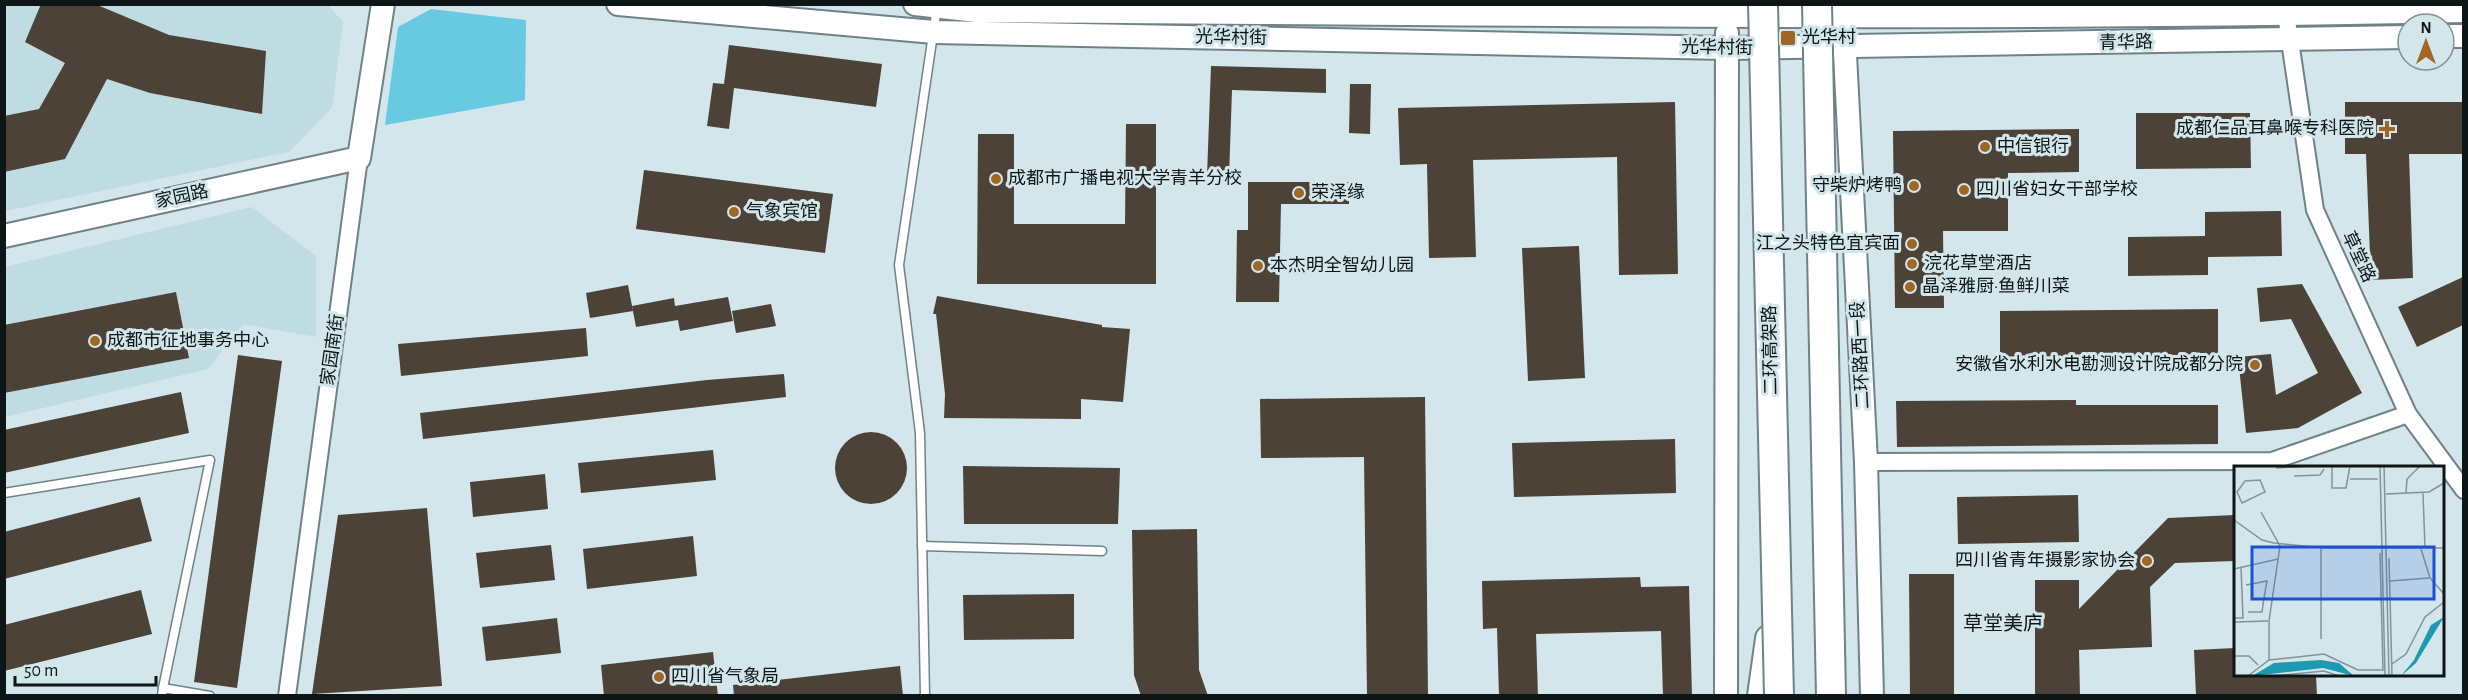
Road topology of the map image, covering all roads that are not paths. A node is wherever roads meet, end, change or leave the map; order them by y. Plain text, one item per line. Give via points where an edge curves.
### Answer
1 (382, 4) edge
2 (618, 4) edge
3 (1763, 4) edge
4 (1817, 4) edge
5 (926, 6) edge
6 (2337, 9) edge
7 (1727, 10) edge
8 (1844, 10) edge
9 (2463, 10) edge
10 (2286, 14) junction
11 (934, 32) junction
12 (2396, 37) edge
13 (2288, 40) junction
14 (1727, 48) junction
15 (1845, 48) junction
16 (359, 158) junction
17 (4, 236) edge
18 (2408, 414) junction
19 (1866, 462) junction
20 (2463, 490) edge
21 (4, 493) edge
22 (922, 546) junction
23 (1102, 550) dead end
24 (1776, 593) junction
25 (1830, 621) junction
26 (163, 692) edge
27 (210, 696) edge
28 (286, 696) edge
29 (925, 696) edge
30 (1726, 696) edge
31 (1762, 696) edge
32 (1779, 696) edge
33 (1831, 696) edge
34 (1837, 696) edge
35 (1872, 696) edge

1 - 16 main road, 家园南街
2 - 11 main road, 光华村街
3 - 24 highway, 二环高架路, bridge
4 - 25 highway, bridge
5 - 7 main road, 光华村街 via 977,11
5 - 11 lane
6 - 9 main road, 青华路
6 - 10 main road, 青华路
7 - 8 main road, 光华村街
7 - 14 main road
8 - 10 main road, 青华路
8 - 15 main road, 二环路西一段
10 - 13 street, 草堂路
11 - 14 main road, 光华村街
11 - 22 lane via 899,265 920,433
12 - 13 main road, 青华路
13 - 15 main road, 青华路
13 - 18 street, 草堂路 via 2315,210
14 - 15 main road, 光华村街
14 - 30 main road
15 - 19 main road, 二环路西一段
16 - 17 main road, 家园路
16 - 28 street, 家园南街
18 - 19 street via 2272,461
18 - 20 street, 草堂路
19 - 35 main road, 二环路西一段
21 - 26 lane via 210,460
22 - 23 lane
22 - 29 lane
24 - 31 highway, bridge
24 - 32 highway, 二环高架路, bridge
25 - 33 highway, bridge
25 - 34 highway, bridge
26 - 27 lane

